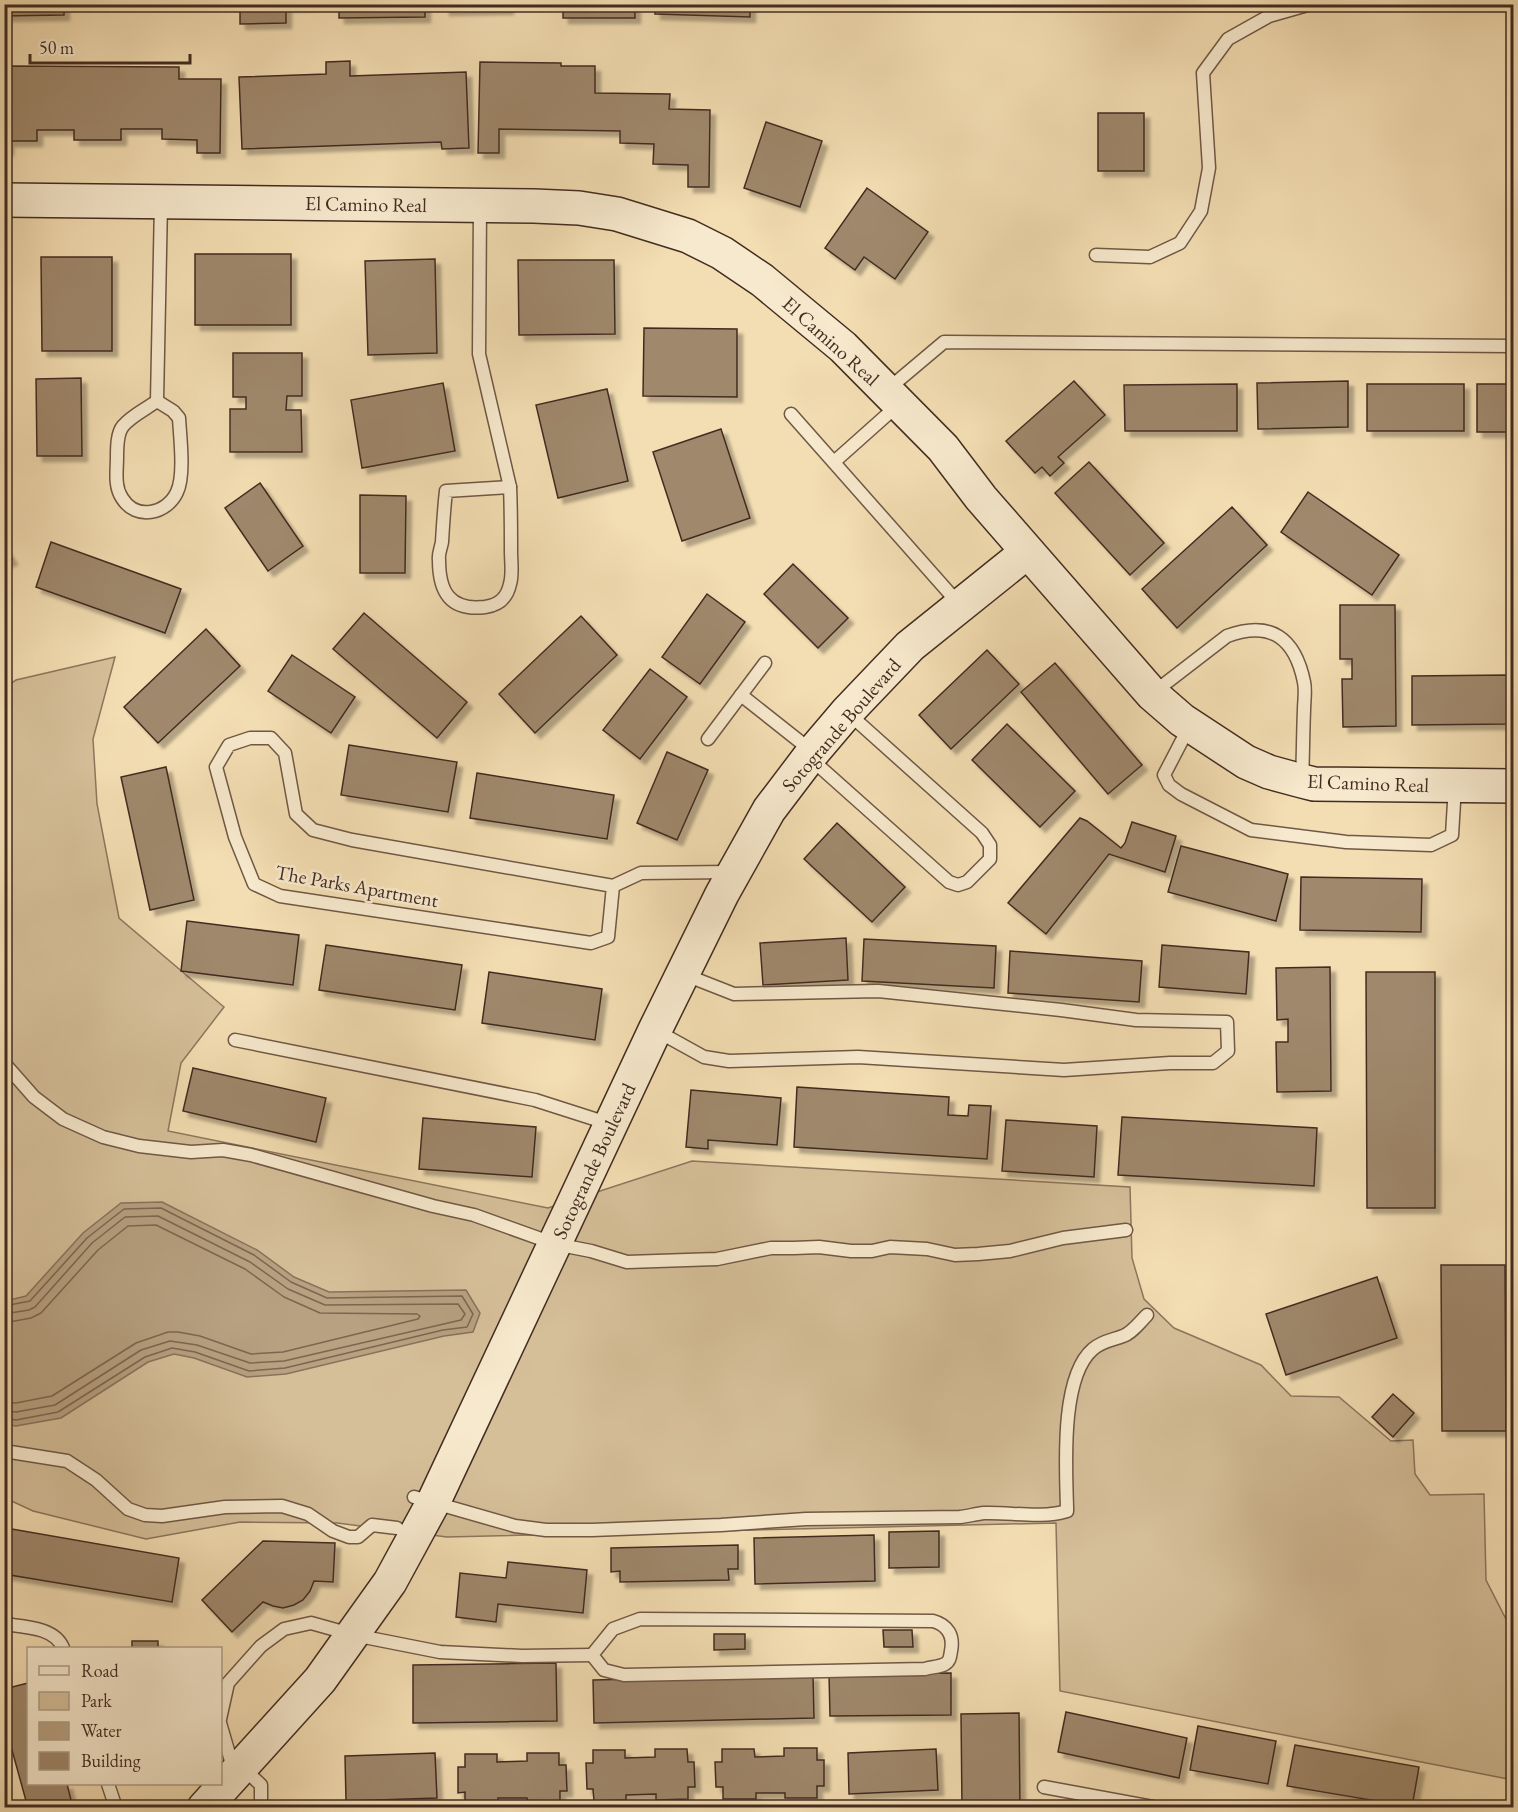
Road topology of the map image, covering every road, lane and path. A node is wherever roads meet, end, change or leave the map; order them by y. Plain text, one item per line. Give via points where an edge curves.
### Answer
1 (1311, 4) edge
2 (4, 200) edge
3 (161, 202) junction
4 (480, 206) junction
5 (1096, 255) dead end
6 (1514, 346) edge
7 (893, 397) junction
8 (157, 401) junction
9 (791, 414) dead end
10 (834, 462) junction
11 (510, 487) junction
12 (1027, 552) junction
13 (960, 606) junction
14 (765, 663) dead end
15 (1152, 694) junction
16 (741, 695) junction
17 (847, 712) junction
18 (1190, 725) junction
19 (708, 739) dead end
20 (811, 754) junction
21 (1302, 781) junction
22 (1455, 785) junction
23 (1514, 786) edge
24 (734, 872) junction
25 (613, 886) junction
26 (683, 974) junction
27 (656, 1030) junction
28 (235, 1040) dead end
29 (4, 1063) edge
30 (611, 1125) junction
31 (1126, 1230) dead end
32 (555, 1244) junction
33 (1147, 1315) dead end
34 (4, 1451) edge
35 (424, 1499) junction
36 (397, 1528) dead end
37 (4, 1624) edge
38 (354, 1635) junction
39 (62, 1647) edge
40 (592, 1654) junction
41 (222, 1712) edge
42 (222, 1727) edge
43 (238, 1771) junction
44 (108, 1785) edge
45 (1044, 1787) dead end
46 (1153, 1807) edge
47 (116, 1808) edge
48 (204, 1808) edge
49 (261, 1808) edge

1 - 5 lane via 1269,16 1228,39 1203,73 1209,168 1201,211 1180,243 1150,257
2 - 3 street, El Camino Real
3 - 4 street, El Camino Real
3 - 8 lane
4 - 7 street, El Camino Real via 579,208 616,214 688,236 762,280 843,347
4 - 11 lane via 479,354
6 - 7 lane via 944,342
7 - 10 lane
7 - 12 street, El Camino Real via 943,448
8 - 8 lane via 180,418 182,461 178,490 170,503 161,511 146,513 131,508 116,485 117,445 122,427
9 - 10 lane
10 - 13 lane
11 - 11 lane via 511,584 500,602 473,608 458,605 447,598 438,559 446,491
12 - 13 street, Sotogrande Boulevard
12 - 15 street, El Camino Real
13 - 17 street, Sotogrande Boulevard via 910,646
14 - 16 lane
15 - 18 street, El Camino Real
15 - 21 lane via 1227,636 1257,630 1285,640 1293,649 1305,684
16 - 19 lane
16 - 20 lane
17 - 20 street, Sotogrande Boulevard
17 - 20 lane via 982,833 990,845 990,858 968,882 949,882
18 - 21 street, El Camino Real via 1246,762
18 - 22 lane via 1164,775 1169,785 1251,830 1346,842 1431,845 1452,835
20 - 24 street, Sotogrande Boulevard via 769,810
21 - 22 street, El Camino Real
22 - 23 street, El Camino Real
24 - 25 lane via 641,873
24 - 26 street, Sotogrande Boulevard
25 - 25 lane, The Parks Apartment via 313,830 296,814 285,753 271,738 250,738 229,745 216,767 235,837 254,884 280,896 591,943 608,937
26 - 27 street, Sotogrande Boulevard
26 - 27 lane via 734,994 878,991 1130,1019 1227,1022 1228,1051 1213,1063 1170,1062 1064,1070 858,1057 729,1060 705,1057
27 - 30 street, Sotogrande Boulevard
28 - 30 lane via 535,1100
29 - 32 lane via 33,1096 63,1119 103,1137 139,1146 250,1155 474,1215
30 - 32 street, Sotogrande Boulevard
31 - 32 lane via 1063,1238 1010,1251 955,1255 890,1247 873,1251 771,1248 717,1260 627,1262
32 - 35 street, Sotogrande Boulevard via 484,1395
33 - 35 lane via 1125,1335 1093,1349 1080,1368 1068,1414 1067,1511 1061,1513 546,1530 515,1526
34 - 36 lane via 67,1461 96,1480 128,1509 145,1515 282,1506 308,1514 349,1537 358,1537 372,1525
35 - 38 street, Sotogrande Boulevard via 390,1582
37 - 39 lane via 49,1632
38 - 40 lane via 440,1652
38 - 41 lane via 311,1623 284,1629 261,1646 228,1683
38 - 43 street, Sotogrande Boulevard via 320,1680
40 - 40 lane via 604,1670 624,1675 925,1669 950,1660 953,1642 951,1633 933,1621 640,1619 613,1629
42 - 43 lane
43 - 48 street, Sotogrande Boulevard
43 - 49 lane via 261,1785
44 - 47 lane
45 - 46 lane

